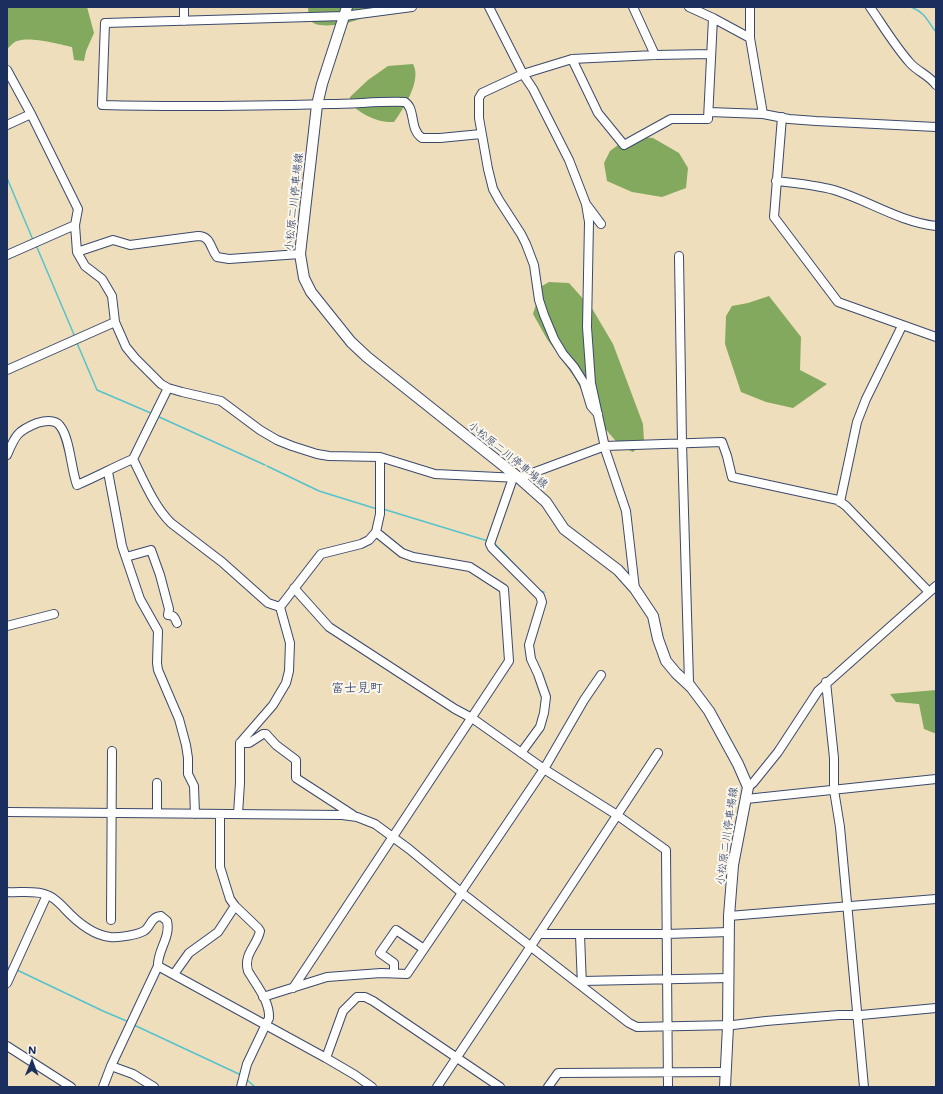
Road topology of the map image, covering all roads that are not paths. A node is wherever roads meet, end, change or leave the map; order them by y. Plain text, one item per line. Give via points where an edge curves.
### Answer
1 (184, 7) edge
2 (412, 7) edge
3 (489, 7) edge
4 (633, 7) edge
5 (688, 7) edge
6 (750, 7) edge
7 (870, 7) edge
8 (345, 12) edge
9 (712, 18) junction
10 (184, 21) junction
11 (750, 38) junction
12 (710, 54) junction
13 (655, 55) junction
14 (572, 59) junction
15 (7, 70) edge
16 (523, 74) junction
17 (936, 85) edge
18 (317, 105) junction
19 (710, 112) junction
20 (31, 114) junction
21 (764, 114) junction
22 (782, 117) junction
23 (7, 125) edge
24 (936, 127) edge
25 (481, 134) junction
26 (776, 182) junction
27 (586, 204) junction
28 (601, 224) dead end
29 (75, 225) junction
30 (936, 226) edge
31 (77, 252) junction
32 (300, 254) junction
33 (7, 255) edge
34 (679, 256) dead end
35 (115, 322) junction
36 (902, 326) junction
37 (936, 338) edge
38 (7, 370) edge
39 (168, 388) junction
40 (598, 414) junction
41 (682, 443) junction
42 (605, 446) junction
43 (7, 455) edge
44 (380, 457) junction
45 (133, 459) junction
46 (108, 472) junction
47 (516, 478) junction
48 (840, 502) junction
49 (376, 532) junction
50 (126, 557) junction
51 (936, 586) edge
52 (294, 588) junction
53 (635, 589) junction
54 (930, 592) junction
55 (280, 607) junction
56 (54, 614) dead end
57 (177, 623) dead end
58 (7, 626) edge
59 (601, 675) dead end
60 (826, 682) junction
61 (691, 687) junction
62 (472, 718) junction
63 (240, 743) junction
64 (112, 751) dead end
65 (521, 753) junction
66 (658, 753) dead end
67 (544, 769) junction
68 (936, 779) edge
69 (157, 783) dead end
70 (748, 787) junction
71 (834, 790) junction
72 (746, 799) junction
73 (7, 812) edge
74 (111, 813) junction
75 (156, 813) junction
76 (195, 814) junction
77 (220, 814) junction
78 (238, 814) junction
79 (617, 814) junction
80 (357, 817) junction
81 (393, 837) junction
82 (7, 892) edge
83 (462, 893) junction
84 (47, 895) junction
85 (936, 899) edge
86 (235, 906) junction
87 (847, 907) junction
88 (730, 916) junction
89 (111, 920) dead end
90 (729, 932) junction
91 (539, 934) junction
92 (666, 934) junction
93 (580, 935) junction
94 (531, 946) junction
95 (424, 949) junction
96 (158, 966) junction
97 (394, 973) junction
98 (174, 974) junction
99 (729, 978) junction
100 (666, 980) junction
101 (7, 983) edge
102 (582, 984) junction
103 (293, 988) junction
104 (263, 997) junction
105 (936, 1008) edge
106 (856, 1015) junction
107 (266, 1025) junction
108 (728, 1026) junction
109 (667, 1027) junction
110 (7, 1046) edge
111 (457, 1057) junction
112 (326, 1058) junction
113 (111, 1066) junction
114 (725, 1072) junction
115 (667, 1073) junction
116 (243, 1080) edge
117 (71, 1087) edge
118 (103, 1087) edge
119 (154, 1087) edge
120 (372, 1087) edge
121 (437, 1087) edge
122 (500, 1087) edge
123 (548, 1087) edge
124 (668, 1087) edge
125 (725, 1087) edge
126 (864, 1087) edge

1 - 10 street
2 - 8 street
3 - 16 street
4 - 13 street
5 - 9 street
6 - 11 street
7 - 17 street via 910,63
8 - 10 street
8 - 18 main road, 小松原二川停車場線
9 - 11 street
9 - 12 street
10 - 18 street via 105,22 102,105
11 - 21 street
12 - 13 street
12 - 19 street
13 - 14 street
14 - 16 street
14 - 19 street via 598,113 624,145 671,119 708,118
15 - 20 street
16 - 25 street via 482,93 479,98
16 - 27 street via 569,160
18 - 25 street via 405,102 410,109 416,132 422,138
18 - 32 main road, 小松原二川停車場線
19 - 21 street
20 - 23 street
20 - 29 street via 78,209
21 - 22 street
22 - 24 street
22 - 26 street
25 - 40 street via 493,188 521,234 534,265 539,300 554,340 584,383 591,406
26 - 30 street via 834,190 900,218
26 - 36 street via 774,217 838,302
27 - 28 street
27 - 40 street via 590,222 587,327 591,383
29 - 31 street
29 - 33 street
31 - 32 street via 113,240 130,245 203,236 207,238 217,258
31 - 35 street via 85,266 102,279 112,296
32 - 47 main road, 小松原二川停車場線 via 304,278 311,292 351,342
34 - 41 street
35 - 38 street
35 - 39 street via 126,346 135,358
36 - 37 street
36 - 48 street via 857,422
39 - 44 street via 221,401 277,440 305,450 329,456
39 - 45 street
40 - 42 street
41 - 42 street
41 - 48 street via 722,442 732,477 834,498
41 - 61 street
42 - 47 street
42 - 53 street via 626,511
43 - 46 street via 15,437 25,428 52,421 60,425 66,437 77,485
44 - 47 street via 435,474
44 - 49 street via 380,514
45 - 46 street
45 - 55 street via 165,517 268,603
46 - 50 street
47 - 53 main road, 小松原二川停車場線 via 546,502 564,529 618,570
47 - 65 street via 490,544 540,596 542,602 529,645 530,659 546,697 544,713 540,727
48 - 54 street
49 - 52 street via 361,544 321,554
49 - 62 street via 402,553 470,567 504,589 509,661
50 - 57 street via 151,550 169,609 168,615 172,615
50 - 76 street via 140,599 158,631 158,670 179,719 186,745 188,774 194,786
51 - 54 street
52 - 55 street
52 - 62 street via 329,627
53 - 61 main road, 小松原二川停車場線 via 653,616 666,661
54 - 60 street
55 - 63 street via 290,643 286,683 273,705
56 - 58 street
59 - 67 street
60 - 70 street via 778,752
60 - 71 street via 834,758
61 - 70 main road, 小松原二川停車場線 via 709,711
62 - 65 street
62 - 81 street
63 - 78 street
63 - 80 street via 249,743 266,734 296,760 296,778
64 - 74 street
65 - 67 street
66 - 79 street
67 - 79 street
67 - 83 street
68 - 71 street
69 - 75 street
70 - 72 main road, 小松原二川停車場線
71 - 72 street
71 - 87 street
72 - 88 main road, 小松原二川停車場線 via 733,865
73 - 74 street
74 - 75 street
74 - 89 street
75 - 76 street
76 - 77 street
77 - 78 street
77 - 86 street via 220,867 230,899
78 - 80 street
79 - 91 street
79 - 92 street via 667,851
80 - 81 street via 374,824
81 - 83 street
81 - 103 street
82 - 84 street
83 - 94 street
83 - 95 street
84 - 96 street via 54,898 78,923 110,937 134,935 145,931 157,916 165,918 167,932
84 - 101 street
85 - 87 street
86 - 98 street via 218,932 189,953
86 - 104 street via 260,931 246,966
87 - 88 street
87 - 106 street
88 - 90 main road, 小松原二川停車場線
90 - 92 street
90 - 99 main road, 小松原二川停車場線
91 - 93 street
91 - 94 street
92 - 93 street
92 - 100 street
93 - 102 street
94 - 102 street
94 - 111 street
95 - 97 street via 407,974
95 - 97 street via 396,930 380,953 394,963
96 - 98 street
96 - 113 street
97 - 103 street via 327,977
98 - 107 street
99 - 100 street
99 - 108 main road, 小松原二川停車場線
100 - 102 street
100 - 109 street
102 - 109 street via 629,1023 637,1027
103 - 104 street
104 - 107 street via 270,1011
105 - 106 street
106 - 108 street
106 - 126 street
107 - 112 street
107 - 116 street via 251,1055
108 - 109 street
108 - 114 main road, 小松原二川停車場線
109 - 115 street
110 - 117 street
111 - 112 street via 373,1001 357,997 343,1011
111 - 121 street
111 - 122 street
112 - 120 street
113 - 118 street
113 - 119 street via 133,1074
114 - 115 street
114 - 125 main road, 小松原二川停車場線
115 - 123 street via 558,1073
115 - 124 street

